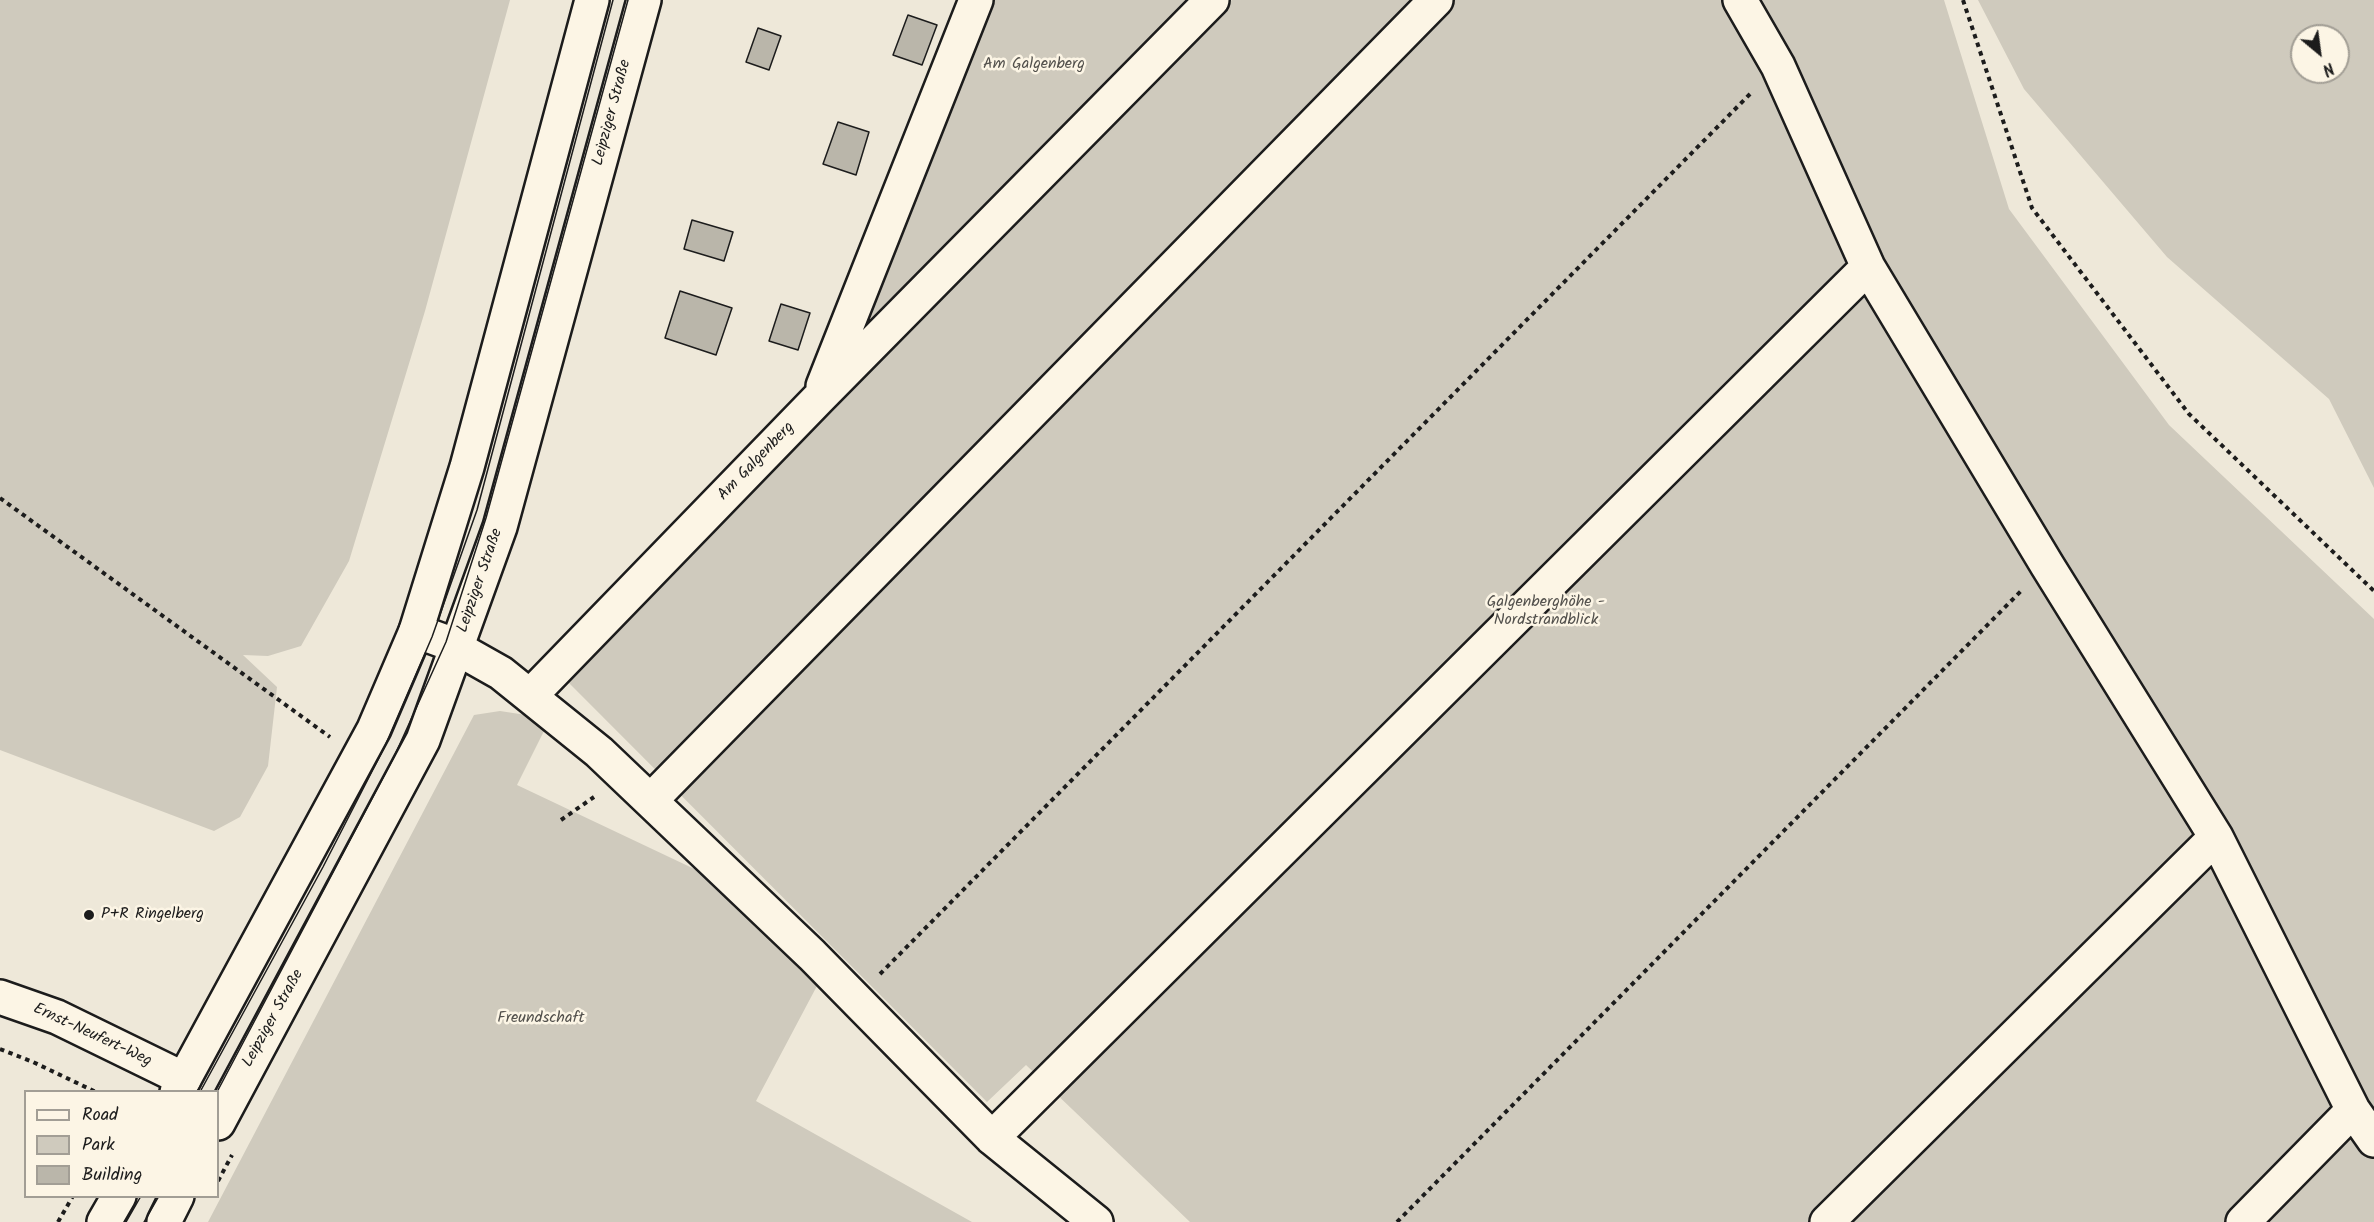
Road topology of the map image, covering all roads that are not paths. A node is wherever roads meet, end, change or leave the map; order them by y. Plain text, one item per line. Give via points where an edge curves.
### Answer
1 (592, 0) edge
2 (644, 0) edge
3 (976, 0) edge
4 (1212, 0) edge
5 (1436, 0) edge
6 (1740, 0) edge
7 (1868, 267) junction
8 (818, 399) junction
9 (416, 631) junction
10 (456, 650) junction
11 (531, 695) junction
12 (651, 800) junction
13 (2216, 837) junction
14 (0, 997) edge
15 (180, 1085) edge
16 (2353, 1110) junction
17 (219, 1121) edge
18 (992, 1138) junction
19 (2374, 1140) edge
20 (119, 1198) edge
21 (176, 1198) edge
22 (105, 1222) edge
23 (164, 1222) edge
24 (1096, 1222) edge
25 (1827, 1222) edge
26 (2243, 1222) edge

1 - 9 street via 467,467
2 - 10 street, Leipziger Straße via 500,527
3 - 8 street
4 - 8 street, Am Galgenberg
5 - 12 street
6 - 7 street via 1778,66
7 - 13 street
7 - 18 street
8 - 11 street, Am Galgenberg
9 - 10 street
9 - 15 street via 374,729
10 - 11 street via 501,673
10 - 17 street, Leipziger Straße via 423,740
11 - 12 street
12 - 18 street
13 - 16 street
13 - 25 street
14 - 15 street, Ernst-Neufert-Weg via 57,1017
16 - 19 street
16 - 26 street
18 - 24 street
20 - 22 street
21 - 23 street

